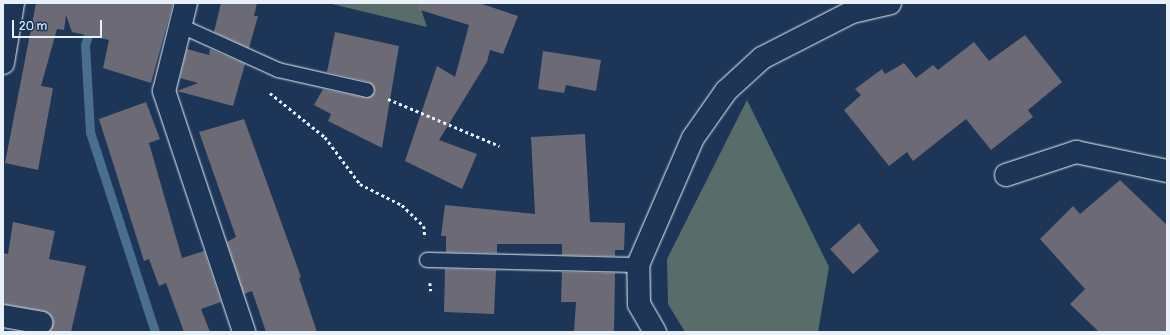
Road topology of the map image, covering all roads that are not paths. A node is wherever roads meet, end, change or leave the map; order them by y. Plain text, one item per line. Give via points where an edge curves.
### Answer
1 (13, 3) edge
2 (186, 3) edge
3 (890, 3) edge
4 (181, 26) junction
5 (3, 63) edge
6 (367, 90) road end
7 (1167, 170) edge
8 (1006, 175) dead end
9 (427, 260) road end
10 (638, 266) junction
11 (3, 316) edge
12 (41, 323) dead end
13 (244, 332) edge
14 (655, 332) edge

1 - 5 street
2 - 4 street
3 - 10 street via 852,12 769,54 726,91 693,138
4 - 6 lane via 278,70
4 - 13 street via 164,91
7 - 8 street via 1076,152
9 - 10 lane
10 - 14 street via 639,304
11 - 12 street

